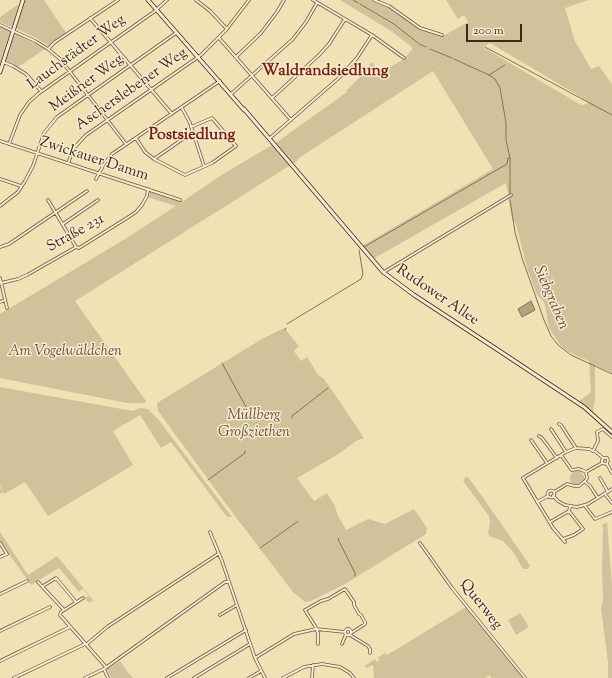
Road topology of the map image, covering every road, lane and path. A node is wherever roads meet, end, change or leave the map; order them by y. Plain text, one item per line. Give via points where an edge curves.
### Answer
1 (23, 0) edge
2 (118, 0) edge
3 (148, 0) edge
4 (167, 0) edge
5 (196, 0) edge
6 (249, 0) edge
7 (284, 0) edge
8 (313, 0) edge
9 (374, 0) edge
10 (317, 2) junction
11 (157, 9) junction
12 (90, 18) junction
13 (345, 19) junction
14 (0, 25) edge
15 (228, 29) junction
16 (13, 30) junction
17 (177, 33) junction
18 (372, 35) junction
19 (442, 35) dead end
20 (219, 38) junction
21 (111, 42) junction
22 (48, 49) junction
23 (199, 57) junction
24 (236, 57) junction
25 (404, 58) dead end
26 (3, 62) junction
27 (130, 65) junction
28 (70, 70) junction
29 (0, 72) edge
30 (252, 76) junction
31 (220, 82) junction
32 (41, 90) junction
33 (151, 90) junction
34 (88, 94) junction
35 (231, 94) junction
36 (272, 98) junction
37 (182, 108) junction
38 (172, 114) junction
39 (108, 120) junction
40 (291, 120) junction
41 (191, 128) junction
42 (193, 132) junction
43 (136, 138) junction
44 (270, 138) junction
45 (0, 141) edge
46 (9, 144) junction
47 (126, 144) junction
48 (37, 153) junction
49 (154, 159) junction
50 (68, 163) junction
51 (204, 166) junction
52 (99, 173) junction
53 (0, 178) edge
54 (96, 179) dead end
55 (22, 187) junction
56 (148, 189) junction
57 (87, 191) dead end
58 (511, 195) dead end
59 (48, 200) dead end
60 (98, 200) dead end
61 (180, 200) dead end
62 (0, 206) edge
63 (56, 212) junction
64 (63, 224) junction
65 (0, 247) edge
66 (76, 247) junction
67 (383, 272) junction
68 (0, 278) edge
69 (1, 283) junction
70 (5, 300) junction
71 (0, 302) edge
72 (8, 308) dead end
73 (558, 424) dead end
74 (551, 429) dead end
75 (612, 432) edge
76 (539, 436) dead end
77 (612, 437) edge
78 (531, 440) dead end
79 (576, 448) junction
80 (593, 451) junction
81 (566, 452) junction
82 (562, 455) junction
83 (612, 457) edge
84 (556, 458) junction
85 (603, 458) junction
86 (608, 460) junction
87 (547, 463) junction
88 (602, 463) junction
89 (606, 464) junction
90 (586, 472) junction
91 (612, 473) edge
92 (600, 478) dead end
93 (585, 481) junction
94 (612, 490) edge
95 (554, 492) junction
96 (608, 492) junction
97 (605, 494) junction
98 (548, 496) junction
99 (553, 496) junction
100 (598, 498) junction
101 (537, 502) junction
102 (612, 503) edge
103 (585, 505) junction
104 (570, 507) junction
105 (569, 511) junction
106 (612, 512) edge
107 (550, 522) junction
108 (210, 532) dead end
109 (563, 539) junction
110 (565, 542) dead end
111 (0, 543) edge
112 (420, 543) dead end
113 (218, 554) junction
114 (0, 557) edge
115 (27, 581) dead end
116 (38, 582) dead end
117 (228, 582) junction
118 (43, 586) junction
119 (0, 594) edge
120 (83, 598) dead end
121 (76, 602) junction
122 (237, 605) junction
123 (50, 607) dead end
124 (64, 610) junction
125 (220, 615) dead end
126 (70, 628) dead end
127 (316, 629) junction
128 (0, 630) edge
129 (246, 630) junction
130 (346, 633) junction
131 (350, 634) junction
132 (86, 644) junction
133 (250, 644) junction
134 (318, 644) dead end
135 (342, 644) dead end
136 (370, 653) dead end
137 (255, 658) junction
138 (0, 661) edge
139 (312, 665) junction
140 (105, 668) junction
141 (261, 671) junction
142 (14, 678) edge
143 (85, 678) edge
144 (108, 678) edge
145 (167, 678) edge
146 (194, 678) edge
147 (249, 678) edge
148 (265, 678) edge
149 (283, 678) edge
150 (312, 678) edge
151 (354, 678) edge
152 (525, 678) edge

1 - 16 street
2 - 12 street
3 - 11 street, Rudower Allee
4 - 11 street, Lauchstädter Weg
5 - 15 street
6 - 15 street, Ascherslebener Weg
7 - 24 street via 262,33
8 - 10 street
9 - 19 street via 393,8 420,28
10 - 13 street
10 - 30 street via 310,17 297,34
11 - 17 street, Rudower Allee
11 - 21 street, Lauchstädter Weg
12 - 21 street
12 - 22 street
13 - 18 street
13 - 36 street via 319,55
14 - 16 street
15 - 20 street, Ascherslebener Weg
16 - 22 street
16 - 26 street
17 - 23 street, Rudower Allee
17 - 27 street, Meißner Weg
18 - 25 street
18 - 40 street via 346,70
20 - 23 street, Ascherslebener Weg
20 - 24 street
21 - 27 street
21 - 28 street, Lauchstädter Weg
22 - 28 street
23 - 31 street, Rudower Allee
23 - 33 street, Ascherslebener Weg
24 - 30 street
26 - 29 street
26 - 32 street via 26,74
27 - 33 street
27 - 34 street, Meißner Weg
28 - 32 street, Lauchstädter Weg
28 - 34 street
30 - 35 street
30 - 36 street
31 - 35 street, Rudower Allee
31 - 37 street
32 - 46 street, Lauchstädter Weg via 21,113
33 - 38 street
33 - 39 street, Ascherslebener Weg
34 - 39 street
34 - 48 street, Meißner Weg via 52,122
35 - 44 street, Rudower Allee
36 - 40 street
37 - 38 street
37 - 41 street
38 - 43 street
39 - 47 street
39 - 50 street, Ascherslebener Weg via 81,139 72,151
40 - 44 street
41 - 42 street
41 - 51 street via 212,118 236,146
42 - 49 street
42 - 51 street
43 - 47 street
43 - 49 street via 145,152
44 - 67 street, Rudower Allee
45 - 46 street, Zwickauer Damm
46 - 48 street, Zwickauer Damm
47 - 52 street via 110,156
48 - 50 street, Zwickauer Damm
48 - 55 street, Meißner Weg
49 - 51 street via 185,175
50 - 52 street, Zwickauer Damm
52 - 54 street
52 - 56 street, Zwickauer Damm
53 - 55 street
55 - 62 street, Meißner Weg
56 - 61 street, Zwickauer Damm
56 - 66 street, Straße 231 via 146,198 136,212 79,248
57 - 63 street
58 - 67 street
59 - 63 street
60 - 64 street
63 - 64 street
63 - 65 street via 9,244
64 - 66 street
66 - 69 street, Straße 231 via 23,277
67 - 75 street, Rudower Allee via 419,299 584,407
68 - 69 street
69 - 70 street
70 - 71 street
70 - 72 street
73 - 79 street
74 - 81 street
76 - 84 street
77 - 80 street via 602,429 597,432 598,441
78 - 87 street
79 - 80 street
79 - 81 street
80 - 85 street
81 - 82 street
82 - 84 street
82 - 90 street via 572,470 580,469
83 - 86 street
84 - 87 street
85 - 86 street
85 - 88 street
86 - 89 street
87 - 101 street via 523,478
88 - 89 street
88 - 90 street
89 - 91 street
90 - 93 street
92 - 96 street
93 - 95 street via 577,486 567,484
93 - 100 street
94 - 96 street
95 - 98 street via 549,491
95 - 99 street
96 - 97 street
97 - 100 street
97 - 102 street
98 - 99 street
98 - 101 street
99 - 104 street via 558,502
100 - 103 street
101 - 107 street
103 - 104 street
103 - 106 street via 596,520
104 - 105 street
105 - 107 street
105 - 109 street via 584,529
107 - 109 street
108 - 113 street
109 - 110 street
111 - 114 street via 7,554
112 - 152 street, Querweg via 452,588
113 - 117 street
113 - 132 street via 107,627
115 - 119 street
116 - 118 street
117 - 122 street
117 - 140 street
118 - 121 street via 56,578
118 - 124 street
120 - 121 street
121 - 124 street
122 - 125 street
122 - 129 street
123 - 128 street
124 - 132 street via 61,616
126 - 138 street
127 - 130 street
127 - 131 street via 305,610 344,589 366,622
127 - 134 street
127 - 137 street via 294,634
129 - 133 street
129 - 145 street
130 - 131 street
130 - 131 street via 348,630
130 - 135 street
131 - 136 street via 368,646
132 - 140 street
132 - 142 street
133 - 137 street
133 - 146 street
137 - 141 street
139 - 149 street
139 - 150 street
139 - 151 street via 336,666
140 - 143 street
140 - 144 street
141 - 147 street
141 - 148 street

